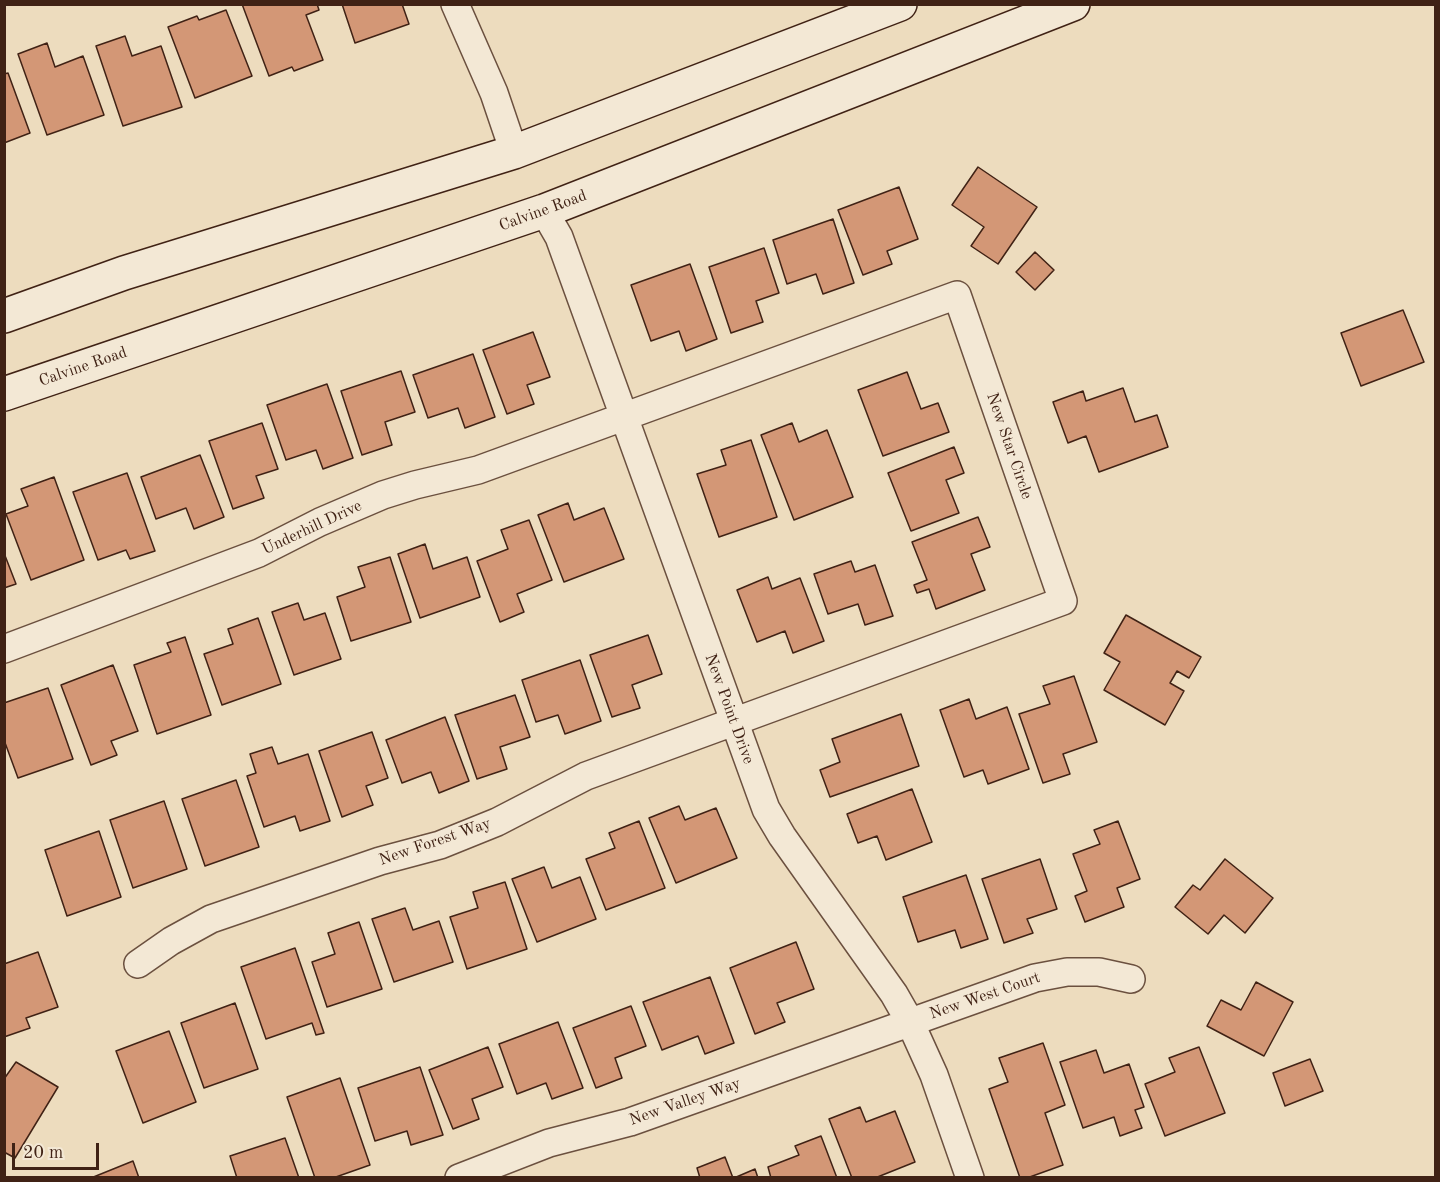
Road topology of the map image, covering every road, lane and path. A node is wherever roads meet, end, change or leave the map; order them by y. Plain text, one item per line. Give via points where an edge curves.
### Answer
1 (455, 4) edge
2 (900, 4) edge
3 (1072, 4) edge
4 (514, 152) junction
5 (544, 212) junction
6 (4, 316) edge
7 (4, 394) edge
8 (624, 418) junction
9 (4, 649) edge
10 (734, 721) junction
11 (138, 964) dead end
12 (1131, 979) dead end
13 (910, 1022) junction
14 (459, 1178) edge
15 (969, 1178) edge

1 - 4 street via 494,93
2 - 4 main road
3 - 5 main road, Calvine Road
4 - 6 main road via 124,273
5 - 7 main road, Calvine Road
5 - 8 street, New Point Drive via 559,237
8 - 9 street, Underhill Drive via 478,470 383,495 259,553
8 - 10 street, New Point Drive
8 - 10 street, New Star Circle via 957,296 1063,601
10 - 11 street, New Forest Way via 586,776 497,822 440,844 212,920
10 - 13 street, New Point Drive via 766,808 777,827
12 - 13 street, New West Court via 1099,972 1035,978
13 - 14 street, New Valley Way via 630,1122 549,1143
13 - 15 street, New Point Drive via 934,1075

